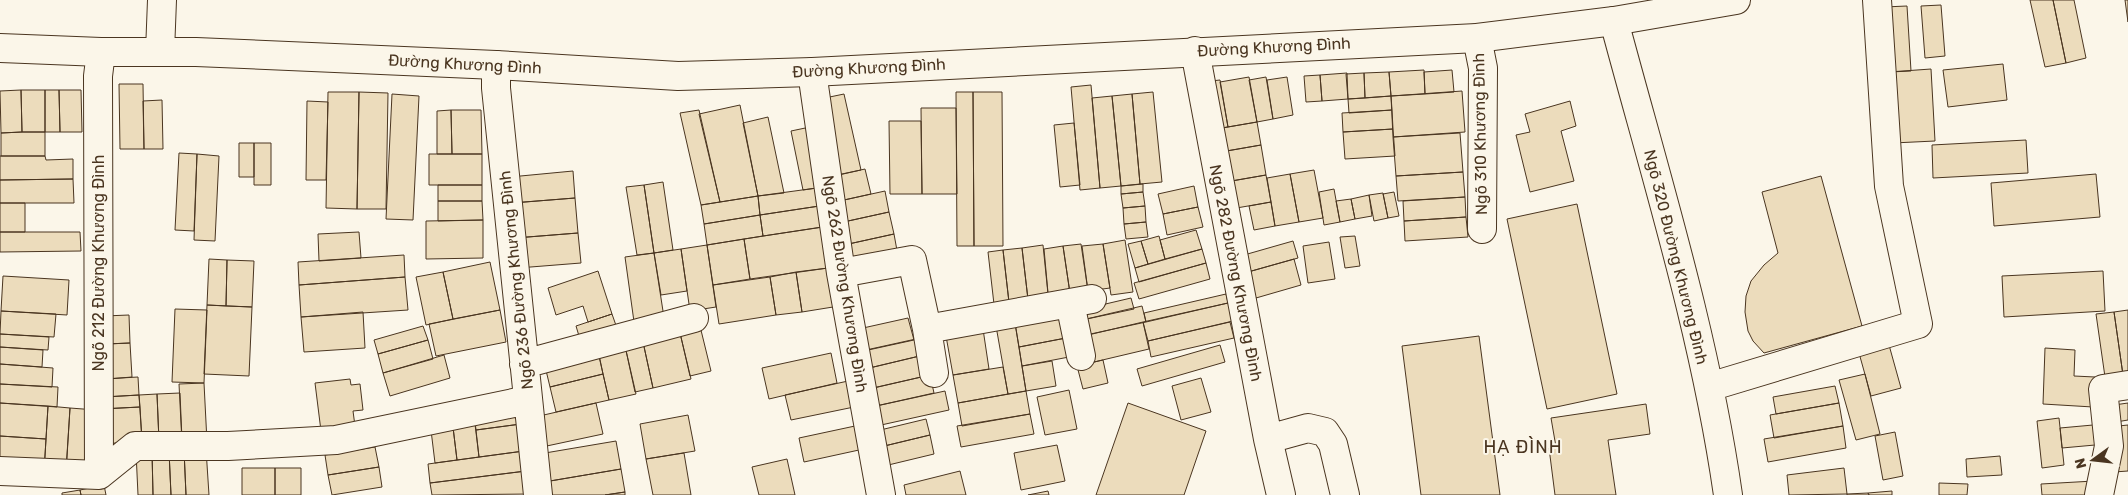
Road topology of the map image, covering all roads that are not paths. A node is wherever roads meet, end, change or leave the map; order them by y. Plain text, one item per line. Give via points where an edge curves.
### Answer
1 (1736, 0) edge
2 (1877, 0) edge
3 (161, 7) edge
4 (1614, 21) junction
5 (1478, 38) junction
6 (0, 48) edge
7 (1195, 51) junction
8 (101, 52) junction
9 (160, 52) junction
10 (496, 65) junction
11 (812, 72) junction
12 (1482, 229) dead end
13 (841, 273) junction
14 (694, 318) dead end
15 (927, 330) junction
16 (1081, 356) dead end
17 (524, 364) junction
18 (934, 373) dead end
19 (2128, 385) edge
20 (1709, 387) junction
21 (528, 400) junction
22 (1268, 440) junction
23 (0, 471) edge
24 (99, 475) junction
25 (538, 495) edge
26 (880, 495) edge
27 (1281, 495) edge
28 (1345, 495) edge
29 (1728, 495) edge
30 (2099, 495) edge

1 - 4 main road, Đường Khương Đình
2 - 20 main road via 1889,186 1918,324
3 - 9 main road
4 - 5 main road, Đường Khương Đình
4 - 20 main road, Ngõ 320 Đường Khương Đình via 1695,320
5 - 7 main road, Đường Khương Đình
5 - 12 main road, Ngõ 310 Khương Đình via 1483,68
6 - 8 main road, Đường Khương Đình
7 - 11 main road, Đường Khương Đình
7 - 22 main road, Ngõ 282 Đường Khương Đình
8 - 9 main road, Đường Khương Đình
8 - 24 main road, Ngõ 212 Đường Khương Đình via 98,76
9 - 10 main road, Đường Khương Đình
10 - 11 main road, Đường Khương Đình via 678,76
10 - 17 main road, Ngõ 236 Đường Khương Đình
11 - 13 main road, Ngõ 262 Đường Khương Đình
13 - 15 main road via 912,260
13 - 26 main road, Ngõ 262 Đường Khương Đình
14 - 17 main road
15 - 16 main road via 1081,301
15 - 18 main road
17 - 21 main road, Ngõ 236 Đường Khương Đình
19 - 30 main road via 2103,389 2109,446
20 - 29 main road, Ngõ 320 Đường Khương Đình
21 - 24 main road via 336,440 228,446 135,446
21 - 25 main road, Ngõ 236 Đường Khương Đình
22 - 27 main road, Ngõ 282 Đường Khương Đình
22 - 28 main road via 1308,428 1325,432 1333,444
23 - 24 main road

